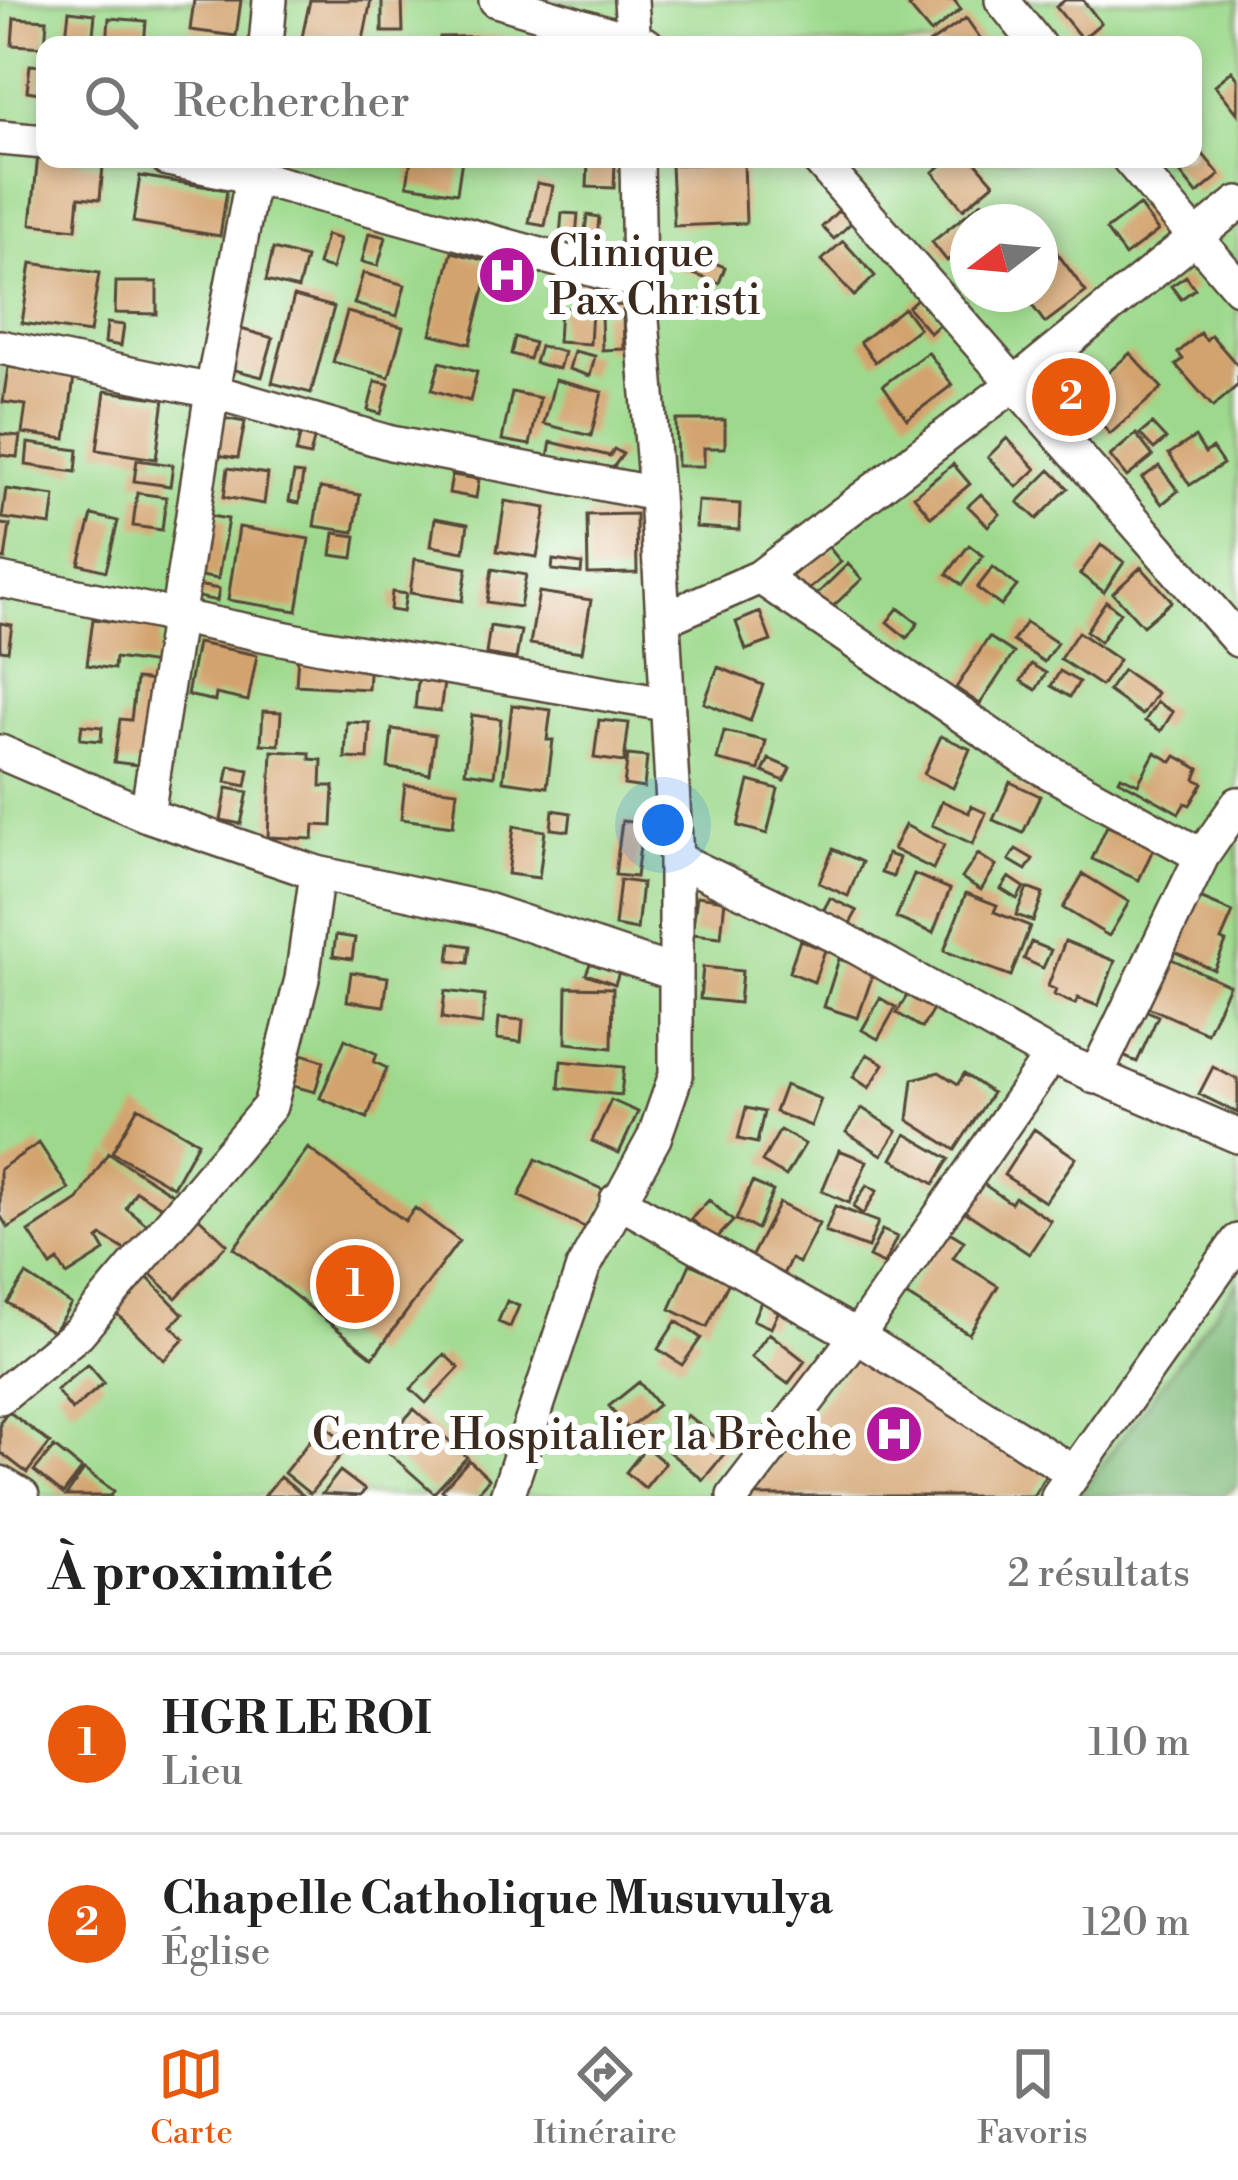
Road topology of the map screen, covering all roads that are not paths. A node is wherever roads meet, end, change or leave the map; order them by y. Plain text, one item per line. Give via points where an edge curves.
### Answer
1 (270, 0) edge
2 (496, 0) edge
3 (631, 0) edge
4 (1002, 0) edge
5 (267, 36) edge
6 (612, 36) edge
7 (637, 36) edge
8 (1031, 36) edge
9 (0, 138) edge
10 (36, 141) edge
11 (255, 168) edge
12 (637, 168) edge
13 (826, 168) edge
14 (1136, 168) edge
15 (1238, 203) edge
16 (1192, 238) junction
17 (639, 282) junction
18 (1238, 287) edge
19 (0, 347) edge
20 (1014, 384) junction
21 (212, 391) junction
22 (656, 494) junction
23 (760, 577) junction
24 (0, 580) edge
25 (179, 616) junction
26 (664, 619) junction
27 (1238, 640) edge
28 (665, 704) junction
29 (0, 752) edge
30 (1238, 804) edge
31 (147, 815) junction
32 (1202, 856) junction
33 (676, 859) junction
34 (317, 873) junction
35 (674, 973) junction
36 (1051, 1056) junction
37 (1095, 1077) junction
38 (1238, 1136) edge
39 (617, 1200) junction
40 (1238, 1240) edge
41 (857, 1336) junction
42 (0, 1397) edge
43 (0, 1483) edge
44 (1066, 1485) edge
45 (22, 1496) edge
46 (507, 1496) edge
47 (734, 1496) edge

1 - 5 street
2 - 6 street
3 - 7 street
4 - 8 street
9 - 10 street
11 - 17 street
11 - 21 street
12 - 17 street
13 - 20 street
14 - 16 street
15 - 16 street
16 - 18 street
16 - 20 street
17 - 22 street
19 - 21 street
20 - 23 street
20 - 27 street
21 - 22 street via 392,443
21 - 25 street
22 - 26 street
23 - 26 street
23 - 32 street via 1024,758
24 - 25 street
25 - 28 street
25 - 31 street
26 - 28 street
28 - 33 street
29 - 31 street
30 - 32 street
31 - 34 street
32 - 37 street
33 - 35 street
33 - 36 street via 837,936
34 - 35 street via 480,908
34 - 42 street via 302,979 270,1106 78,1333
35 - 39 street via 676,1075 654,1138
36 - 37 street
36 - 41 street
37 - 38 street
39 - 41 street
39 - 46 street via 583,1268
40 - 44 street
41 - 44 street
41 - 47 street
43 - 45 street

